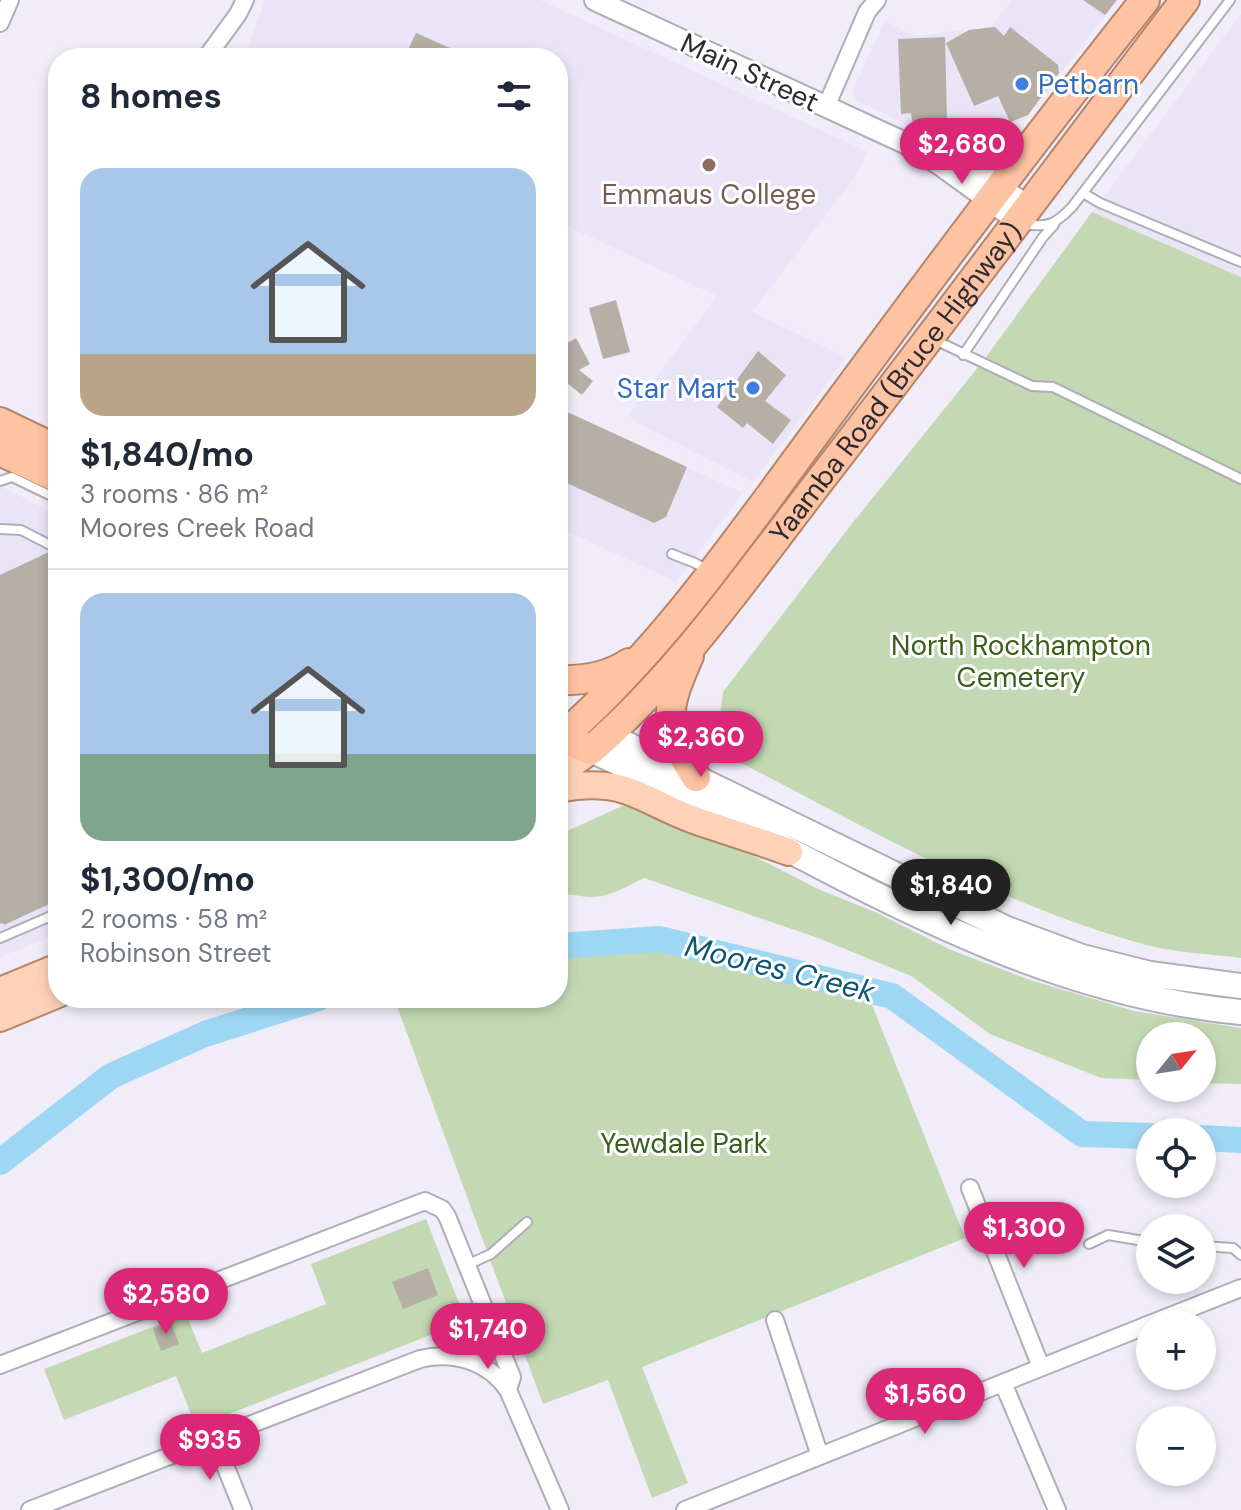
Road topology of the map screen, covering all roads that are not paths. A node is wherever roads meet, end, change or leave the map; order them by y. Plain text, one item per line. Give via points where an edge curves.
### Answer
1 (10, 0) edge
2 (245, 0) edge
3 (596, 0) edge
4 (877, 0) edge
5 (1145, 0) edge
6 (1185, 0) edge
7 (1230, 0) edge
8 (0, 23) edge
9 (213, 48) edge
10 (826, 107) junction
11 (994, 192) junction
12 (1083, 193) junction
13 (1024, 215) junction
14 (1055, 224) junction
15 (1241, 262) edge
16 (931, 337) junction
17 (963, 355) junction
18 (0, 422) edge
19 (48, 445) edge
20 (0, 451) edge
21 (48, 473) edge
22 (1241, 479) edge
23 (0, 481) edge
24 (48, 494) edge
25 (0, 529) edge
26 (48, 544) edge
27 (672, 554) dead end
28 (711, 573) junction
29 (696, 641) junction
30 (647, 651) junction
31 (568, 681) edge
32 (568, 724) edge
33 (568, 731) edge
34 (600, 743) junction
35 (568, 767) edge
36 (696, 777) junction
37 (568, 788) edge
38 (789, 852) junction
39 (48, 917) edge
40 (0, 938) edge
41 (48, 971) edge
42 (1241, 986) edge
43 (0, 991) edge
44 (48, 998) edge
45 (1241, 1012) edge
46 (0, 1018) edge
47 (970, 1188) dead end
48 (527, 1222) dead end
49 (1136, 1240) edge
50 (1089, 1244) dead end
51 (1216, 1247) edge
52 (1241, 1255) edge
53 (467, 1265) junction
54 (1241, 1288) edge
55 (1185, 1310) edge
56 (775, 1320) dead end
57 (1136, 1330) edge
58 (0, 1365) edge
59 (1041, 1367) junction
60 (1003, 1383) junction
61 (508, 1390) junction
62 (214, 1438) junction
63 (820, 1456) junction
64 (30, 1510) edge
65 (243, 1510) edge
66 (560, 1510) edge
67 (685, 1510) edge
68 (1057, 1510) edge

1 - 8 street
2 - 9 street
3 - 10 street, Main Street
4 - 10 street
5 - 11 highway, Yaamba Road (Bruce Highway)
6 - 13 highway, Yaamba Road (Bruce Highway)
7 - 12 lane
10 - 11 street, Main Street
11 - 13 street, Main Street
11 - 28 highway, Yaamba Road (Bruce Highway)
12 - 14 lane
12 - 15 lane
13 - 14 lane via 1040,227
13 - 16 highway, Yaamba Road (Bruce Highway)
14 - 17 lane
16 - 17 lane
16 - 29 highway, Yaamba Road (Bruce Highway)
17 - 22 lane via 1032,386 1053,387
18 - 19 highway
20 - 21 highway
23 - 24 lane via 12,477
25 - 26 lane via 21,530
27 - 28 lane
28 - 30 highway, Yaamba Road (Bruce Highway)
29 - 34 highway, Yaamba Road (Bruce Highway)
29 - 36 highway via 679,680 670,721 676,745
30 - 31 highway via 616,672
30 - 32 highway, Yaamba Road (Bruce Highway)
33 - 34 highway
34 - 35 main road
34 - 36 main road
34 - 38 main road
36 - 42 main road via 1007,929 1082,957 1150,974
37 - 38 main road via 624,788 690,818
38 - 45 main road via 1031,964 1133,996
39 - 40 lane
41 - 43 main road
44 - 46 main road
47 - 59 street
48 - 53 lane via 491,1254
49 - 50 lane via 1108,1235
51 - 52 lane via 1233,1248
53 - 58 street via 447,1216 433,1204 416,1202
53 - 61 street via 512,1377
54 - 55 street
56 - 63 street
57 - 59 street
59 - 60 street
60 - 63 street
60 - 68 street
61 - 62 street via 486,1367 437,1355
61 - 66 street
62 - 64 street
62 - 65 street
63 - 67 street

